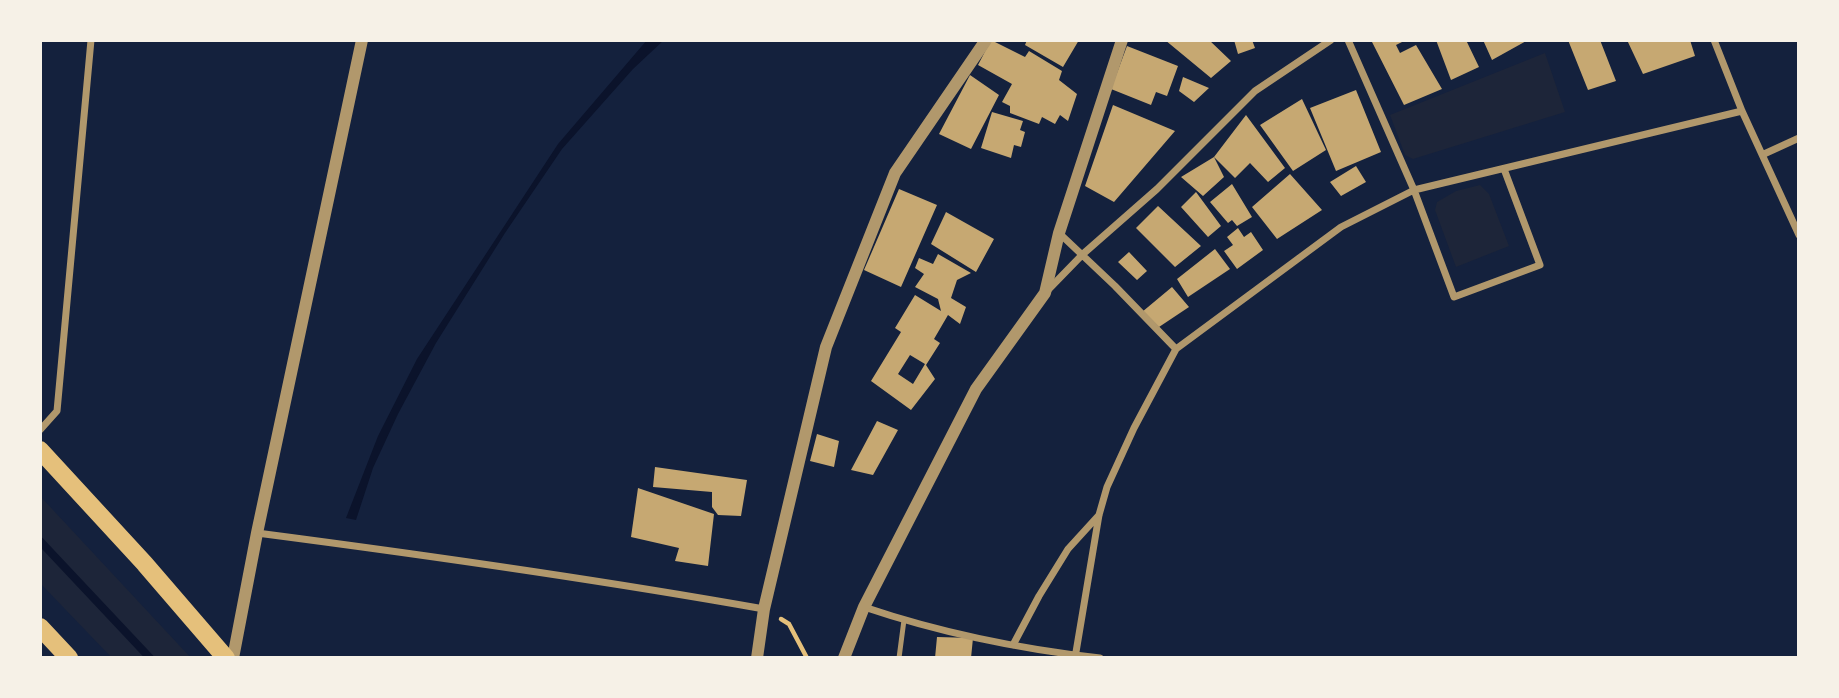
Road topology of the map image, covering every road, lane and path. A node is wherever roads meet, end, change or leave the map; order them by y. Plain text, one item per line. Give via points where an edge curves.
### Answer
1 (91, 40) edge
2 (362, 40) edge
3 (986, 40) edge
4 (1122, 40) edge
5 (1331, 40) edge
6 (1348, 40) edge
7 (1714, 40) edge
8 (1742, 111) junction
9 (1799, 138) edge
10 (1764, 154) junction
11 (1504, 169) junction
12 (1414, 190) junction
13 (1059, 233) junction
14 (1799, 235) edge
15 (1083, 254) junction
16 (1045, 293) junction
17 (1176, 349) junction
18 (40, 430) edge
19 (40, 450) edge
20 (1099, 515) junction
21 (257, 533) junction
22 (864, 607) junction
23 (764, 609) junction
24 (904, 620) junction
25 (40, 627) edge
26 (1013, 645) junction
27 (1075, 656) edge
28 (69, 658) edge
29 (226, 658) edge
30 (233, 658) edge
31 (757, 658) edge
32 (807, 658) edge
33 (844, 658) edge
34 (899, 658) edge
35 (1100, 658) edge

1 - 18 street via 57,411
2 - 21 street
3 - 23 street via 895,173 826,347
4 - 13 street
5 - 15 street via 1255,91
6 - 12 street
7 - 8 street
8 - 10 street
8 - 11 street
9 - 10 street
10 - 14 street
11 - 12 street
11 - 12 street via 1540,265 1454,297
12 - 17 street via 1341,227
13 - 15 street
13 - 16 street
15 - 16 street
15 - 17 street
16 - 22 street via 976,389
17 - 20 street via 1134,428
19 - 29 main road
20 - 26 street via 1068,549
20 - 27 street
21 - 23 street via 620,583
21 - 30 street
22 - 24 street
22 - 33 street
23 - 31 street
23 - 32 path via 789,624
24 - 26 street
24 - 34 lane
25 - 28 main road
26 - 27 street
27 - 35 street

